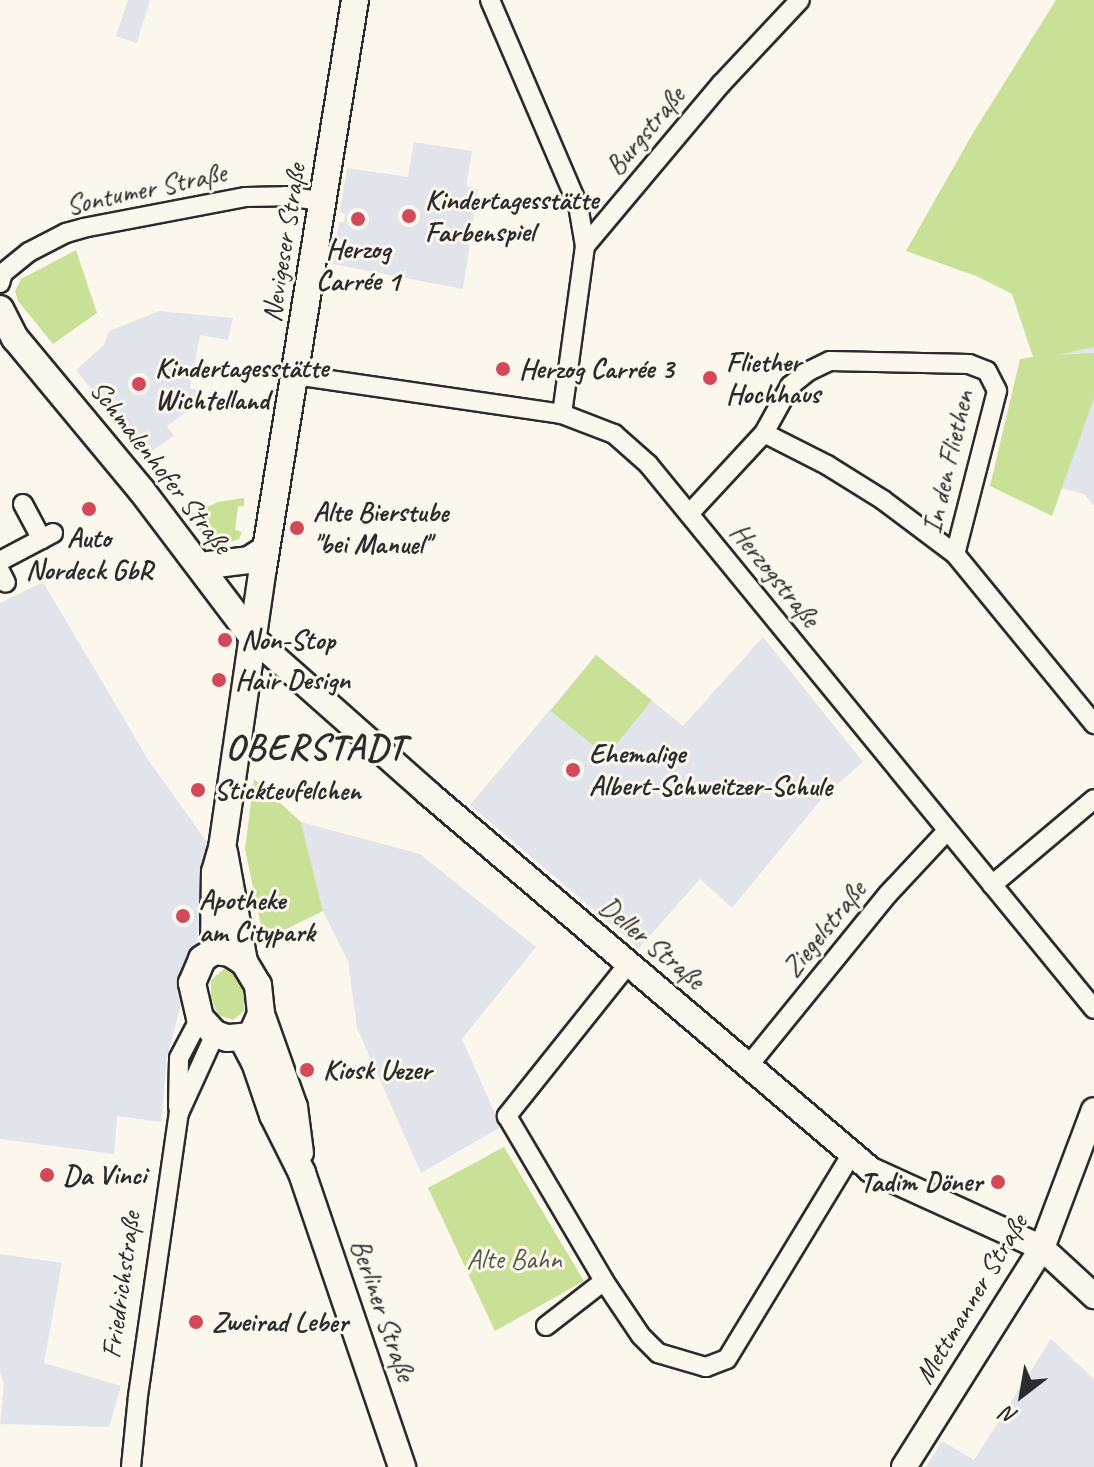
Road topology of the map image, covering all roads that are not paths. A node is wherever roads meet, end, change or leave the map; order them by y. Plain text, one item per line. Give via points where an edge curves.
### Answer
1 (355, 0) edge
2 (490, 0) edge
3 (800, 0) edge
4 (322, 201) junction
5 (585, 246) junction
6 (2, 278) edge
7 (0, 309) edge
8 (8, 332) edge
9 (295, 375) junction
10 (562, 414) junction
11 (764, 433) junction
12 (23, 504) dead end
13 (689, 514) junction
14 (266, 549) junction
15 (955, 554) junction
16 (0, 561) edge
17 (200, 566) junction
18 (253, 638) junction
19 (1094, 724) edge
20 (1094, 799) edge
21 (947, 831) junction
22 (222, 848) junction
23 (992, 885) junction
24 (214, 951) junction
25 (244, 962) junction
26 (629, 963) junction
27 (1094, 1009) edge
28 (261, 1014) junction
29 (208, 1026) junction
30 (242, 1038) junction
31 (749, 1065) junction
32 (1094, 1110) edge
33 (851, 1155) junction
34 (302, 1173) junction
35 (1042, 1248) junction
36 (604, 1281) junction
37 (1094, 1296) edge
38 (546, 1326) dead end
39 (131, 1467) edge
40 (402, 1467) edge
41 (904, 1467) edge

1 - 4 main road, Nevigeser Straße
2 - 5 street via 578,205
3 - 5 street, Burgstraße via 721,84
4 - 6 street, Sontumer Straße via 246,197 83,228 49,241
4 - 9 main road, Nevigeser Straße
5 - 10 street
7 - 8 main road, Schmalenhofer Straße
8 - 17 main road, Schmalenhofer Straße
9 - 10 street, Herzogstraße
9 - 14 main road, Nevigeser Straße
10 - 13 street, Herzogstraße via 614,434 648,464
11 - 13 street, In den Fliethen
11 - 15 street via 872,493
11 - 15 street, In den Fliethen via 790,386 830,361 950,362 987,371 997,391 994,413
12 - 16 street via 47,536
13 - 21 street, Herzogstraße
14 - 17 main road via 249,560
14 - 18 main road, Nevigeser Straße
15 - 19 street
17 - 18 main road, Schmalenhofer Straße
18 - 22 main road
18 - 26 street, Deller Straße
20 - 23 street
21 - 23 street, Herzogstraße
21 - 31 street, Ziegelstraße via 888,894
22 - 24 main road via 213,898
22 - 25 main road
23 - 27 street, Herzogstraße
24 - 25 main road
24 - 29 main road via 202,959 192,983
25 - 28 main road via 258,985
26 - 31 street, Deller Straße
26 - 36 street via 507,1116
28 - 30 main road via 251,1036
28 - 34 main road, Berliner Straße via 294,1107
29 - 30 main road
29 - 39 street, Friedrichstraße via 179,1058 179,1113
30 - 34 main road, Berliner Straße
31 - 33 street, Deller Straße
32 - 35 street, Mettmanner Straße
33 - 35 street, Deller Straße via 893,1182
33 - 36 street via 727,1359 706,1367 658,1353
34 - 40 main road, Berliner Straße
35 - 37 street, Deller Straße
35 - 41 street, Mettmanner Straße
36 - 38 street

